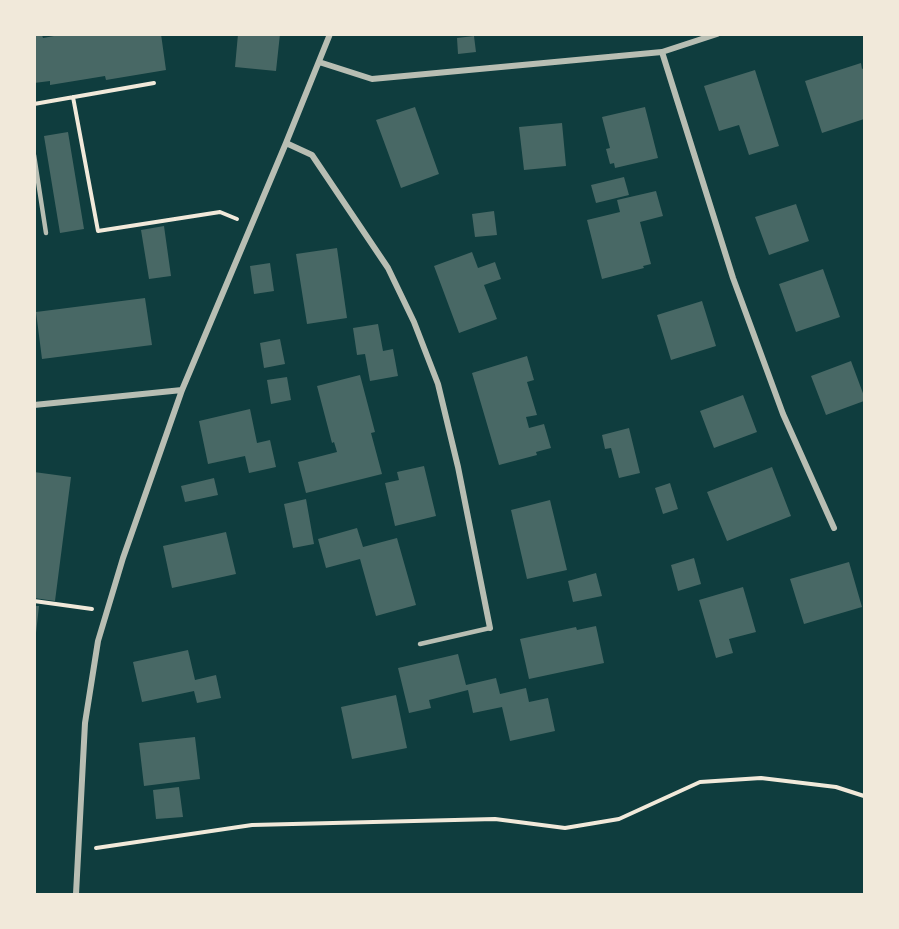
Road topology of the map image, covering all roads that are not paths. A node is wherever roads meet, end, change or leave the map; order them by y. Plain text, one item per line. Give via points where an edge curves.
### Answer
1 (330, 34) edge
2 (717, 34) edge
3 (662, 52) junction
4 (319, 62) junction
5 (286, 143) junction
6 (34, 155) edge
7 (46, 233) dead end
8 (182, 390) junction
9 (34, 405) edge
10 (834, 528) dead end
11 (490, 628) joint
12 (420, 644) dead end
13 (76, 894) edge

1 - 4 street
2 - 3 street
3 - 4 street via 372,79
3 - 10 street via 733,278 783,414
4 - 5 street
5 - 8 street
5 - 11 street via 312,155 388,268 414,322 438,384
6 - 7 lane
8 - 9 street
8 - 13 street via 98,641 85,723
11 - 12 lane

